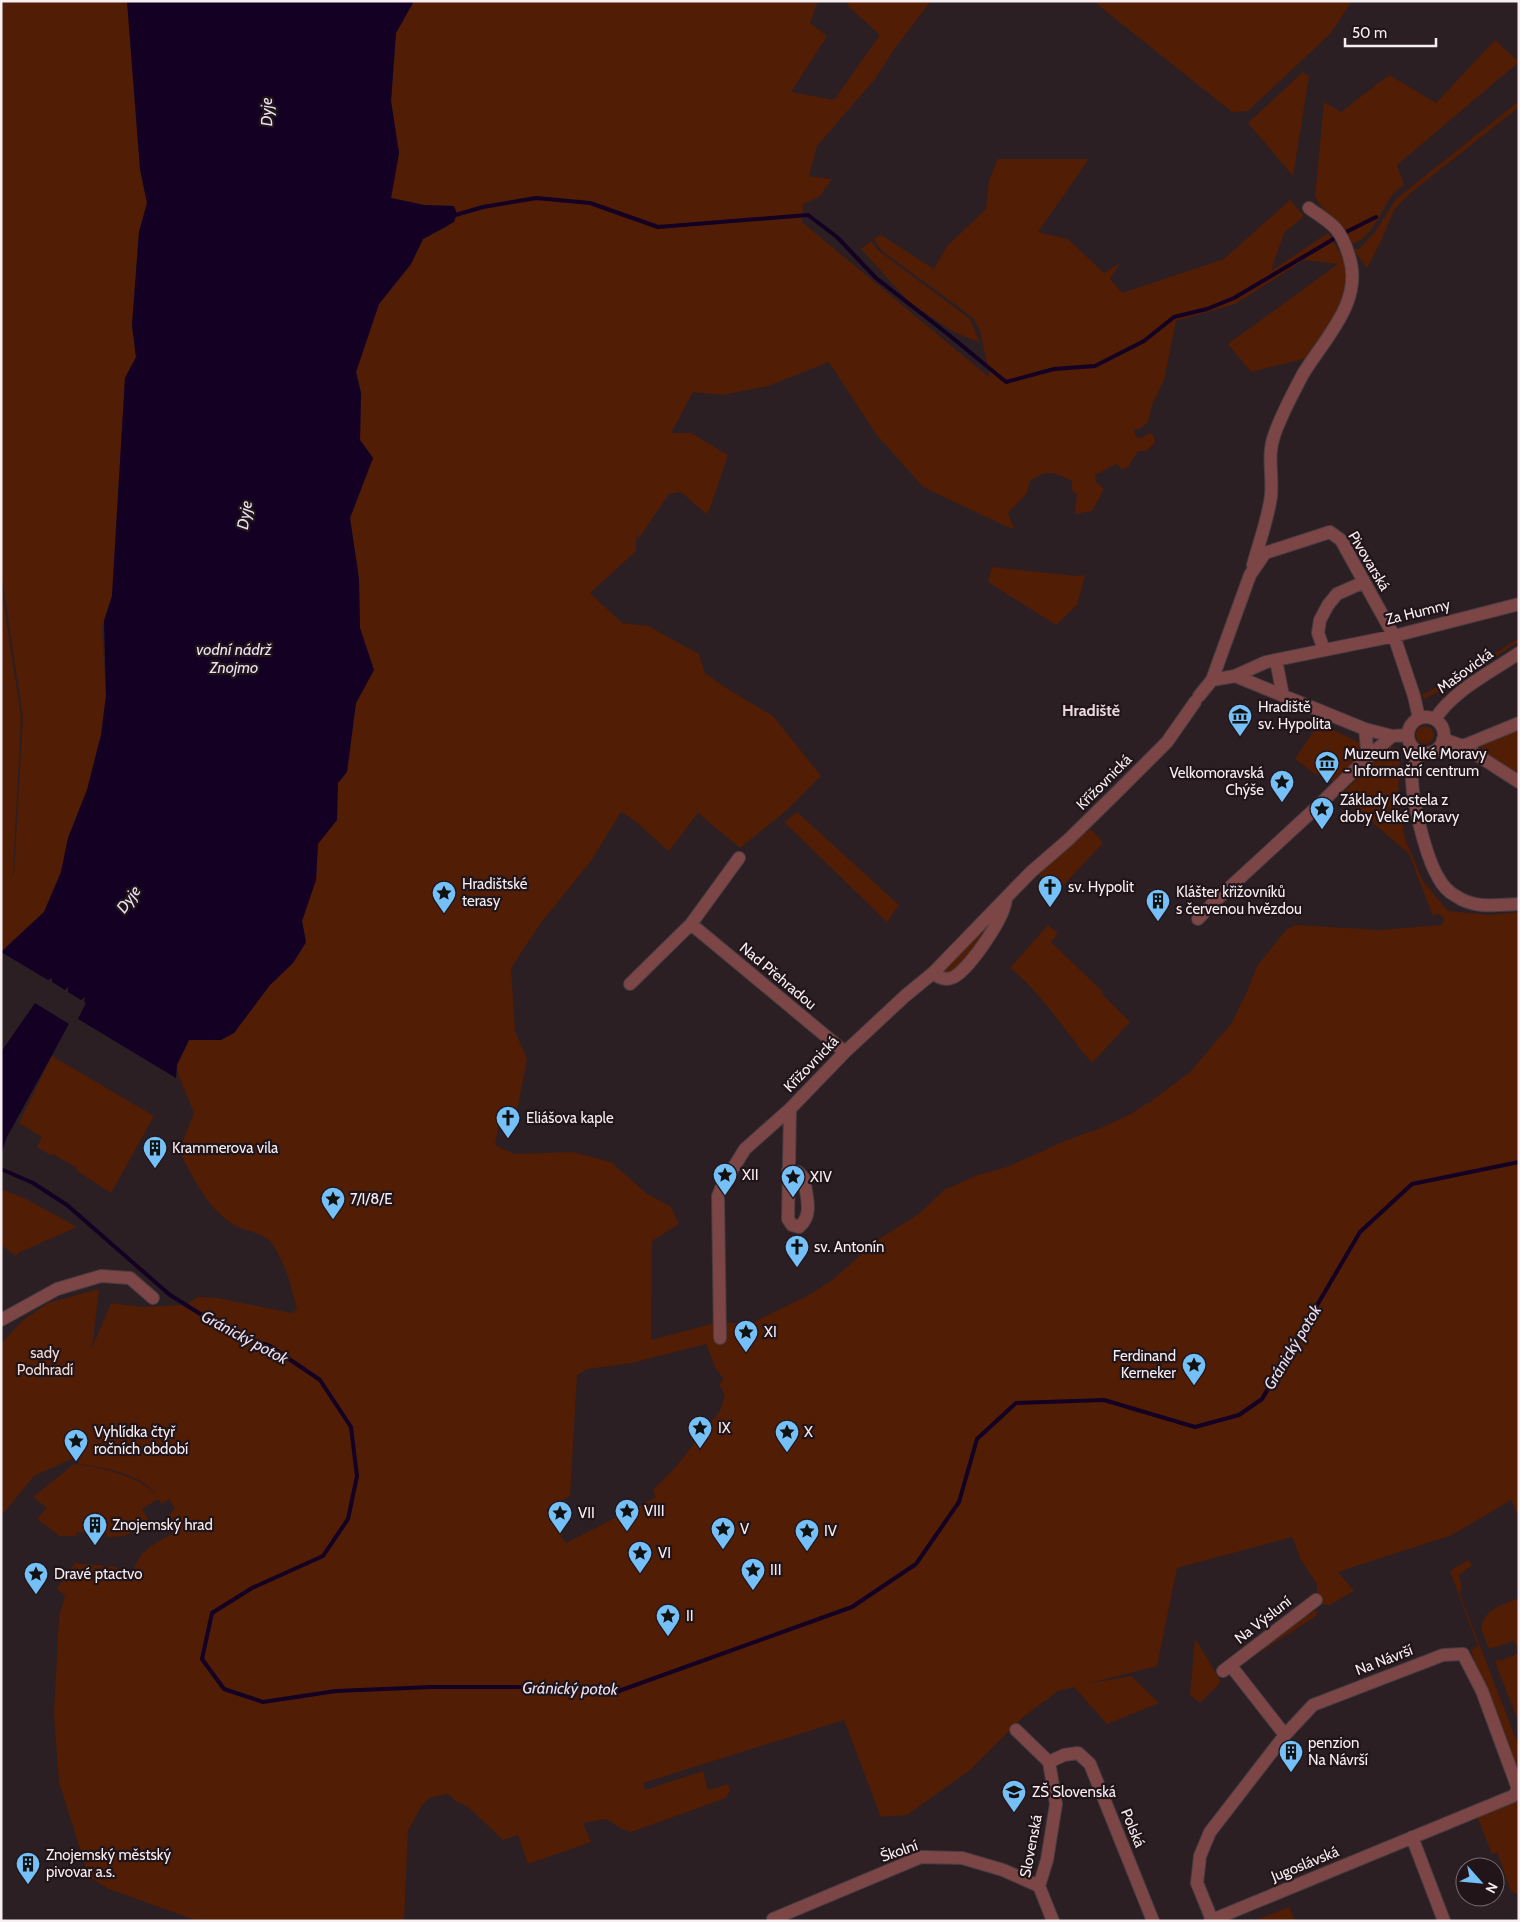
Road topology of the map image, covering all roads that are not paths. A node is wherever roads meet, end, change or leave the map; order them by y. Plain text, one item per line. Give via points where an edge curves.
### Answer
1 (1309, 208) dead end
2 (1250, 575) junction
3 (1364, 582) junction
4 (1519, 604) edge
5 (1394, 636) junction
6 (1324, 650) junction
7 (1519, 653) edge
8 (1276, 660) junction
9 (1235, 676) junction
10 (1212, 680) junction
11 (1283, 696) junction
12 (1419, 718) junction
13 (1435, 719) junction
14 (1519, 722) edge
15 (1366, 729) junction
16 (1408, 735) junction
17 (1392, 736) junction
18 (1444, 739) junction
19 (1463, 746) junction
20 (1420, 752) junction
21 (1368, 757) junction
22 (1519, 782) edge
23 (739, 858) dead end
24 (1006, 898) junction
25 (1519, 904) edge
26 (1198, 919) dead end
27 (691, 924) junction
28 (933, 973) junction
29 (630, 984) dead end
30 (845, 1052) junction
31 (790, 1110) junction
32 (788, 1171) dead end
33 (153, 1298) dead end
34 (1, 1320) edge
35 (720, 1338) dead end
36 (1316, 1600) dead end
37 (1016, 1730) dead end
38 (1285, 1735) junction
39 (1049, 1762) junction
40 (1412, 1837) junction
41 (1039, 1886) junction
42 (773, 1919) dead end
43 (1053, 1921) edge
44 (1153, 1921) edge
45 (1211, 1921) edge
46 (1444, 1921) edge

1 - 2 street via 1336,230 1347,248 1353,277 1348,303 1303,375 1274,434 1270,450 1270,497
2 - 3 street, Pivovarská via 1265,553 1330,532 1341,540
2 - 10 street, Pivovarská
3 - 5 street, Pivovarská
3 - 6 street via 1337,594 1328,605 1318,633
4 - 5 street, Za Humny
5 - 6 street, Za Humny
5 - 12 street, Pivovarská
6 - 8 street, Za Humny
7 - 13 street, Mašovická via 1442,707
8 - 9 street, Za Humny
8 - 11 street
9 - 10 street
9 - 11 street
10 - 24 street, Křížovnická via 1167,742
11 - 15 street
12 - 13 street
12 - 16 street via 1411,725
13 - 18 street via 1442,727
14 - 19 street
15 - 17 street
15 - 21 street
16 - 17 street
16 - 20 street via 1410,744
17 - 21 street
18 - 19 street
18 - 20 street via 1436,750
19 - 22 street
20 - 25 street via 1412,776 1414,791 1426,846 1437,876 1456,897 1473,904
21 - 26 street
23 - 27 street
24 - 28 street, Křížovnická
24 - 28 street, Křížovnická via 996,926 961,971 947,979 940,979
27 - 29 street
27 - 30 street, Nad Přehradou
28 - 30 street, Křížovnická
30 - 31 street, Křížovnická
31 - 32 street
31 - 35 street, Křížovnická via 745,1149 718,1196
33 - 34 street via 130,1278 101,1276 57,1289
36 - 38 street, Na Výsluní via 1227,1668
37 - 39 street
38 - 40 street, Na Návrší via 1313,1705 1443,1655 1463,1654 1482,1691 1517,1791 1513,1796
38 - 45 street, Na Návrší via 1210,1832 1200,1856 1197,1883
39 - 41 street, Slovenská via 1056,1804 1047,1860
39 - 44 street, Polská via 1078,1753 1090,1764
40 - 45 street, Jugoslávská
40 - 46 street
41 - 42 street, Školní via 1003,1870 962,1858 921,1857
41 - 43 street, Slovenská

